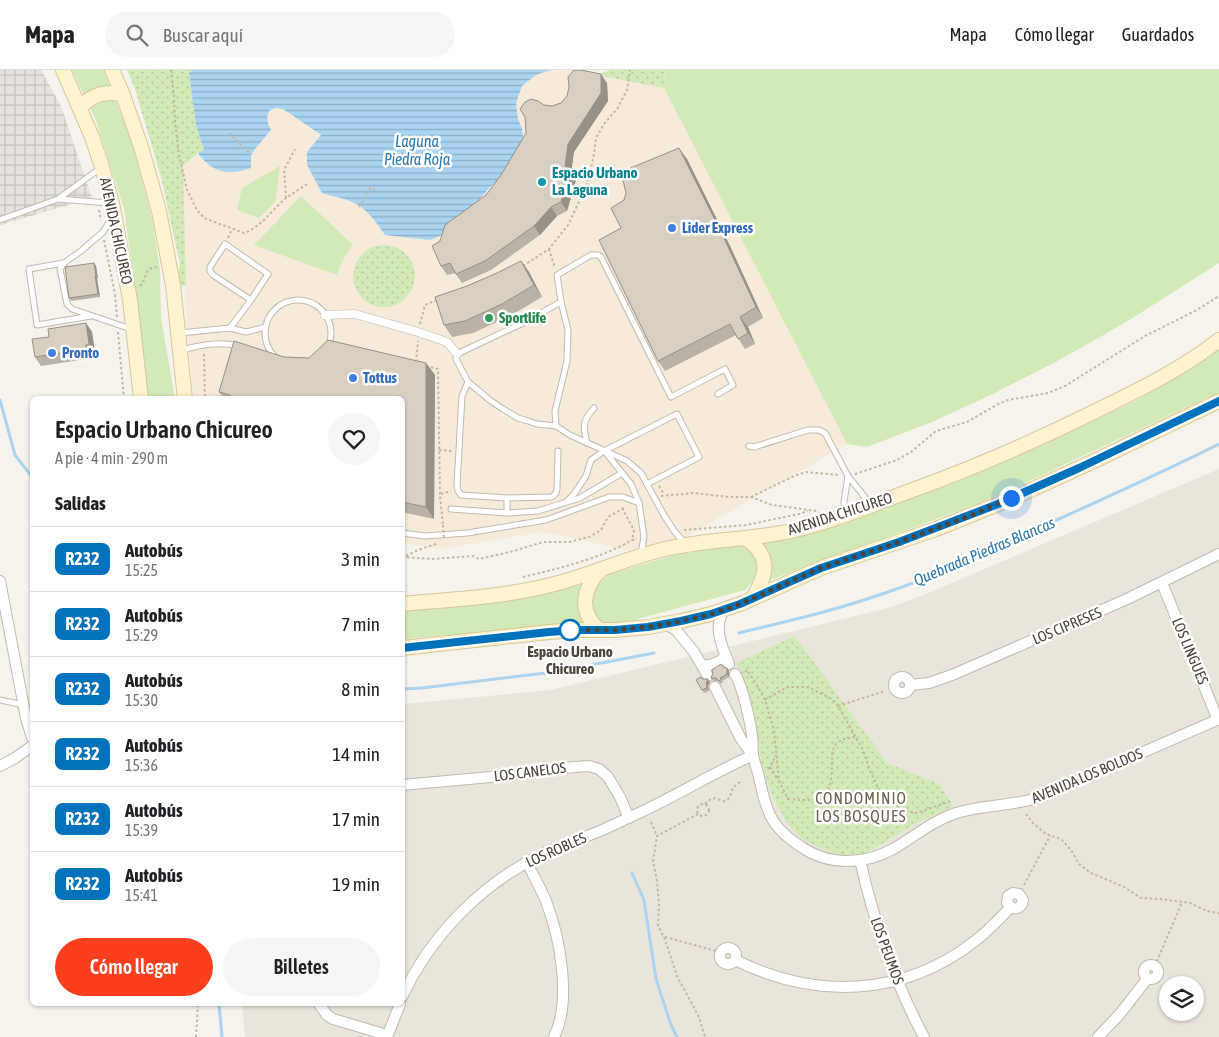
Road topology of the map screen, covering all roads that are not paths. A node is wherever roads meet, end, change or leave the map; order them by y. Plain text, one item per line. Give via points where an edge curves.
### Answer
1 (63, 70) edge
2 (112, 70) edge
3 (122, 95) junction
4 (80, 108) junction
5 (102, 167) junction
6 (58, 199) junction
7 (113, 209) junction
8 (0, 220) edge
9 (64, 262) junction
10 (251, 300) junction
11 (561, 302) junction
12 (325, 315) junction
13 (92, 316) junction
14 (266, 327) junction
15 (230, 328) junction
16 (134, 330) junction
17 (178, 333) junction
18 (1219, 340) edge
19 (242, 348) edge
20 (180, 351) junction
21 (457, 354) junction
22 (267, 355) edge
23 (275, 357) junction
24 (468, 382) junction
25 (718, 394) dead end
26 (141, 396) edge
27 (185, 396) edge
28 (1219, 401) edge
29 (594, 408) dead end
30 (556, 426) junction
31 (586, 443) junction
32 (749, 446) dead end
33 (558, 451) dead end
34 (604, 451) junction
35 (622, 472) junction
36 (848, 476) junction
37 (648, 484) junction
38 (507, 498) junction
39 (567, 501) junction
40 (639, 503) junction
41 (871, 505) junction
42 (451, 509) dead end
43 (507, 513) junction
44 (844, 515) junction
45 (405, 533) edge
46 (745, 538) junction
47 (686, 545) junction
48 (1219, 554) edge
49 (640, 556) junction
50 (601, 569) junction
51 (0, 580) edge
52 (1162, 583) junction
53 (753, 598) junction
54 (405, 604) edge
55 (724, 609) junction
56 (666, 624) junction
57 (599, 630) junction
58 (405, 648) edge
59 (702, 665) junction
60 (708, 676) dead end
61 (736, 676) road end
62 (910, 685) dead end
63 (715, 687) dead end
64 (0, 700) edge
65 (24, 705) junction
66 (1219, 720) edge
67 (30, 731) edge
68 (30, 747) edge
69 (753, 755) junction
70 (0, 766) edge
71 (405, 785) edge
72 (628, 818) junction
73 (860, 860) junction
74 (527, 862) junction
75 (1019, 894) road end
76 (720, 952) road end
77 (1155, 966) road end
78 (897, 981) junction
79 (405, 992) edge
80 (320, 1006) edge
81 (399, 1006) edge
82 (387, 1036) edge
83 (554, 1037) edge
84 (924, 1037) edge
85 (1098, 1037) edge

1 - 4 main road, AVENIDA CHICUREO
2 - 3 main road
3 - 4 main road via 98,94
3 - 17 main road via 154,188 170,264
4 - 5 main road, AVENIDA CHICUREO
5 - 6 lane
5 - 7 main road, AVENIDA CHICUREO
6 - 7 lane
6 - 8 lane
7 - 9 lane via 103,232
7 - 16 main road, AVENIDA CHICUREO
9 - 13 lane via 60,269 68,304 72,309
9 - 13 lane via 29,269 38,325
10 - 10 lane via 268,274 225,244 210,271
10 - 15 lane
11 - 21 lane
11 - 25 lane via 557,275 591,255 598,255 671,397 725,369 734,385
11 - 30 lane via 568,330 566,361 555,411
12 - 14 lane via 308,302 297,300 276,308
12 - 21 street via 355,314 418,332 446,342
12 - 23 lane via 331,336 323,355 315,362 294,366
13 - 16 lane
14 - 15 lane via 246,332
14 - 23 lane via 265,337
15 - 17 lane
16 - 26 main road, AVENIDA CHICUREO
17 - 20 main road
18 - 41 main road, AVENIDA CHICUREO via 1152,383 1062,428
19 - 20 lane via 222,343
20 - 27 main road
21 - 24 lane via 456,359
22 - 23 lane
24 - 30 lane via 518,418
24 - 38 lane via 462,396 458,489 461,494
28 - 53 main road via 1011,498 918,536 814,571
29 - 31 lane via 584,426
30 - 31 lane
31 - 34 lane
32 - 36 lane via 818,430 824,433
33 - 38 lane via 555,495
34 - 35 lane
34 - 37 lane via 634,466
34 - 37 lane via 677,414 699,457
34 - 39 lane via 591,460 586,476
35 - 39 lane via 580,498
35 - 40 lane
36 - 41 lane
36 - 44 lane
37 - 47 lane
38 - 43 lane
39 - 43 lane via 538,511
40 - 45 lane via 623,497 609,497 546,520 467,533 425,536
40 - 49 lane via 644,537
41 - 44 main road, AVENIDA CHICUREO
42 - 43 lane
44 - 46 main road, AVENIDA CHICUREO via 790,531
46 - 47 main road, AVENIDA CHICUREO
46 - 53 main road via 759,550 765,565
47 - 49 main road, AVENIDA CHICUREO
48 - 52 street, LOS CIPRESES
49 - 50 main road, AVENIDA CHICUREO
50 - 54 main road, AVENIDA CHICUREO via 564,582 525,590
50 - 57 main road via 590,583 585,600 588,617
51 - 65 street
52 - 62 street, LOS CIPRESES via 952,675
52 - 66 street, LOS LINGUES
53 - 55 main road
55 - 56 main road
55 - 59 street via 718,628 728,660
56 - 57 main road
56 - 59 street via 676,630
57 - 58 main road via 549,632
59 - 60 street
61 - 69 street, AVENIDA LOS BOLDOS via 752,736
63 - 69 street, AVENIDA LOS BOLDOS
64 - 65 lane
65 - 67 street
66 - 73 street, AVENIDA LOS BOLDOS via 1038,798 948,816 887,852
68 - 70 street
69 - 72 street, LOS ROBLES
69 - 73 street, AVENIDA LOS BOLDOS via 768,812 784,834 816,855 836,860
71 - 72 street, LOS CANELOS via 589,766 608,776
72 - 74 street, LOS ROBLES
73 - 78 street, LOS PEUMOS via 876,922
74 - 79 street, LOS ROBLES via 499,880 461,912 436,941
74 - 83 street via 557,936 563,1000 561,1020
75 - 78 street via 1022,900 1018,908 1011,908 955,955 928,970
76 - 78 street via 724,963 734,960 792,981 820,986 852,988
77 - 85 street via 1158,974 1148,978
78 - 84 street, LOS PEUMOS
80 - 82 street via 333,1019
81 - 82 street

